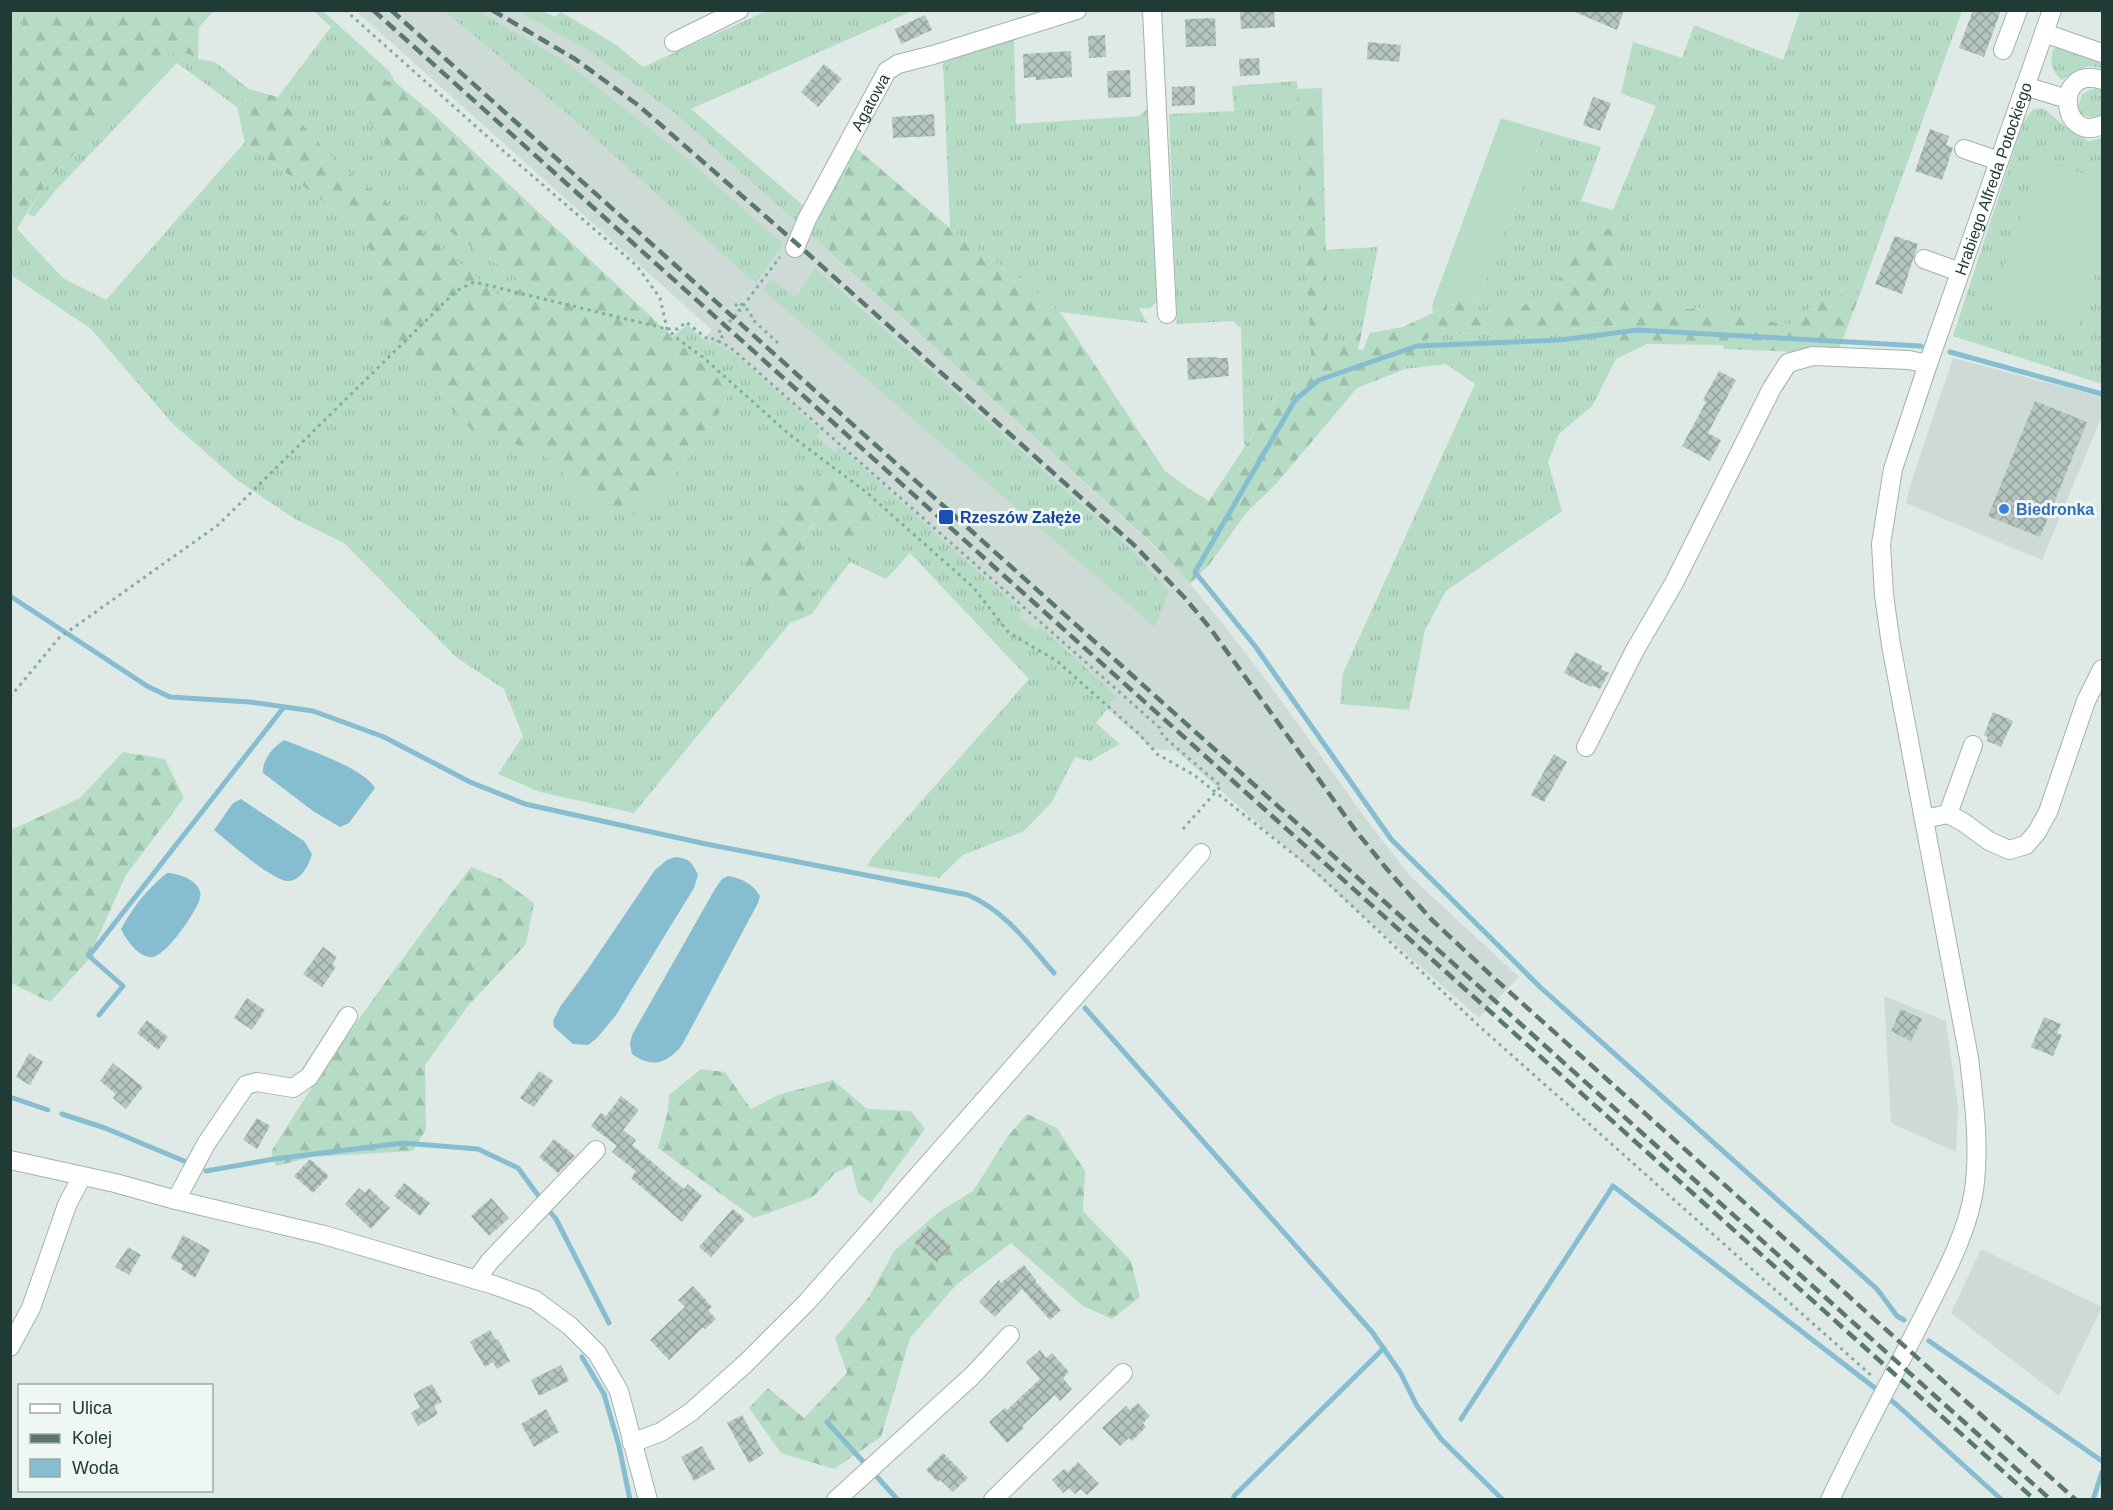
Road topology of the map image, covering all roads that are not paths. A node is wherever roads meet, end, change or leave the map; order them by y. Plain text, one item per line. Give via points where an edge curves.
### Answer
1 (739, 10) edge
2 (1077, 10) edge
3 (1152, 10) edge
4 (2019, 10) edge
5 (2046, 18) edge
6 (674, 42) dead end
7 (2003, 50) dead end
8 (2103, 53) edge
9 (2103, 80) edge
10 (2025, 86) junction
11 (2067, 99) junction
12 (2103, 125) edge
13 (1964, 149) dead end
14 (1999, 161) junction
15 (795, 248) road end
16 (1924, 259) dead end
17 (1960, 272) junction
18 (1167, 314) dead end
19 (1928, 364) junction
20 (2103, 669) edge
21 (1973, 744) dead end
22 (1586, 747) dead end
23 (1948, 814) junction
24 (1924, 819) junction
25 (1201, 853) dead end
26 (348, 1016) dead end
27 (596, 1150) dead end
28 (10, 1160) edge
29 (82, 1176) junction
30 (176, 1200) junction
31 (476, 1280) junction
32 (1010, 1335) dead end
33 (10, 1347) edge
34 (1123, 1373) dead end
35 (632, 1443) junction
36 (648, 1500) edge
37 (836, 1500) edge
38 (993, 1500) edge
39 (1830, 1500) edge

1 - 6 street
2 - 15 street, Agatowa via 898,64 887,71
3 - 18 street
4 - 7 street
5 - 8 street
5 - 10 street, Hrabiego Alfreda Potockiego
9 - 11 street via 2095,77 2076,82
10 - 11 street
10 - 14 street, Hrabiego Alfreda Potockiego
11 - 12 street via 2072,118 2079,124
13 - 14 street
14 - 17 street, Hrabiego Alfreda Potockiego
16 - 17 street
17 - 19 street, Hrabiego Alfreda Potockiego
19 - 22 street via 1813,356 1788,363
19 - 24 street, Hrabiego Alfreda Potockiego via 1893,469 1881,544 1891,645
20 - 23 street via 2086,701 2048,812 2026,845 2009,850
21 - 23 street
23 - 24 street
24 - 39 street, Hrabiego Alfreda Potockiego via 1969,1059 1976,1113 1974,1193 1943,1278
25 - 35 street via 807,1302 691,1412 661,1432
26 - 30 street via 309,1077 292,1088 257,1082 246,1085 206,1144
27 - 31 street
28 - 29 street
29 - 30 street
29 - 33 street via 67,1204 31,1308
30 - 31 street via 324,1235
31 - 35 street via 536,1300 597,1353 619,1390
32 - 37 street via 974,1375
34 - 38 street
35 - 36 street

